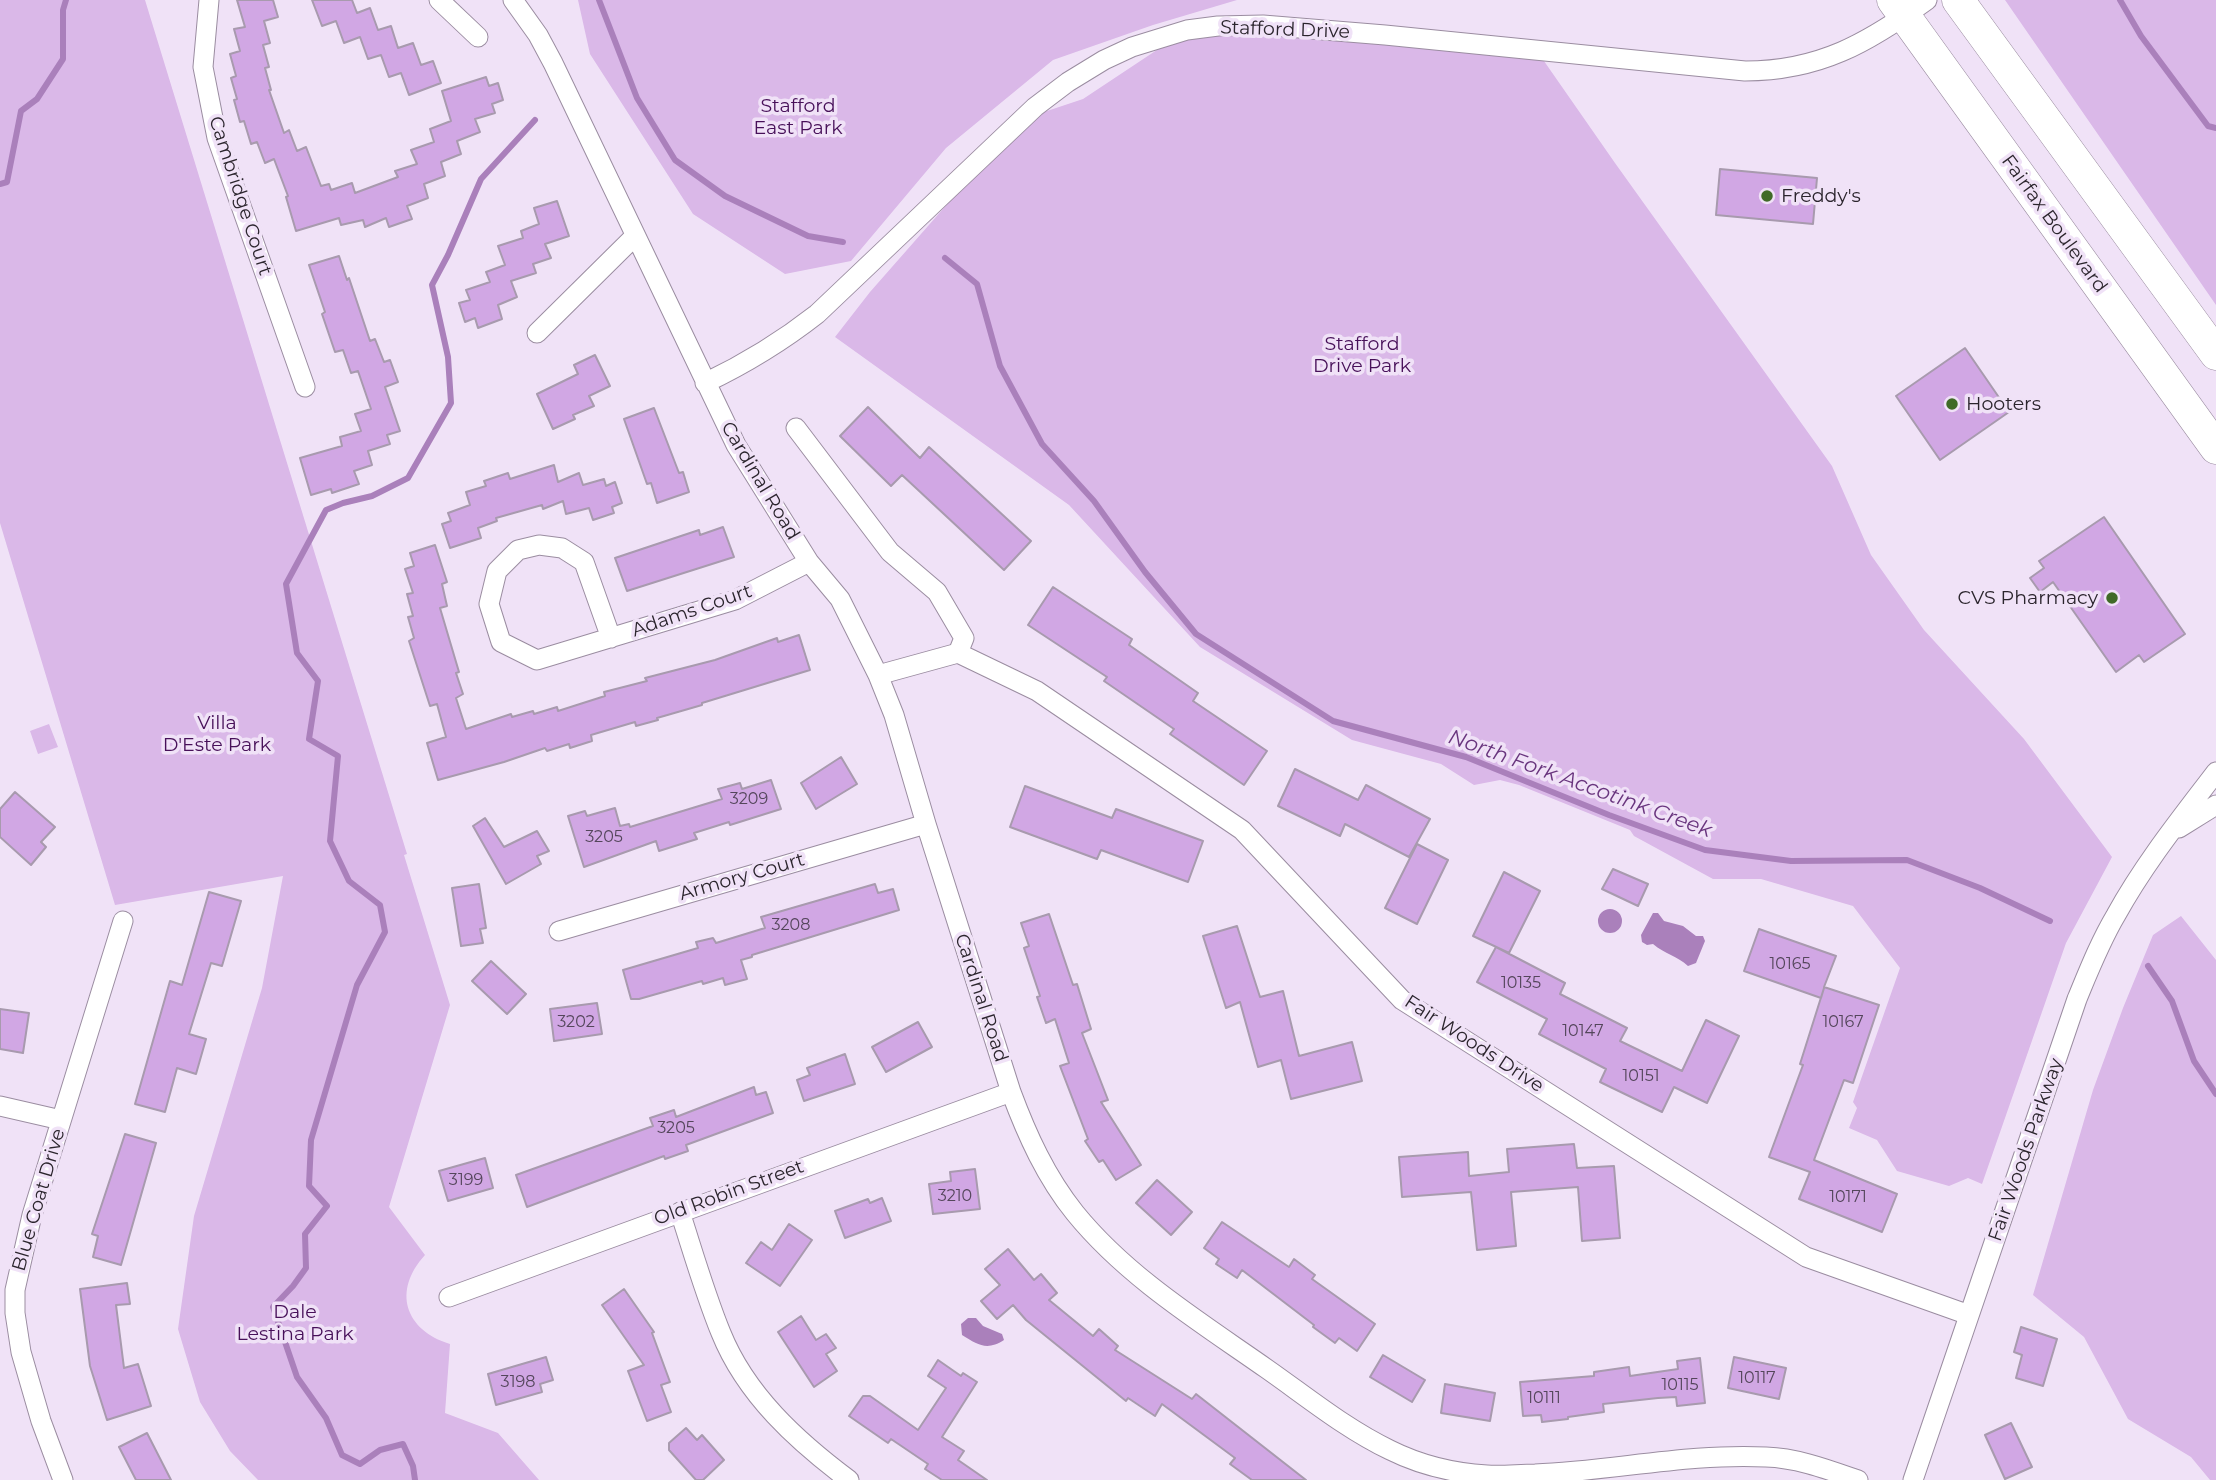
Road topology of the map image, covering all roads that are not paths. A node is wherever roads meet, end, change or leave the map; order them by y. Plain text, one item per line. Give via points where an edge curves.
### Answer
1 (209, 0) edge
2 (439, 0) edge
3 (513, 0) edge
4 (1958, 0) edge
5 (1908, 6) edge
6 (478, 37) dead end
7 (635, 236) junction
8 (537, 333) dead end
9 (2216, 354) edge
10 (705, 383) junction
11 (304, 387) dead end
12 (796, 428) dead end
13 (2216, 448) edge
14 (809, 562) junction
15 (611, 638) junction
16 (958, 653) junction
17 (878, 675) junction
18 (2216, 772) edge
19 (2216, 805) edge
20 (926, 824) junction
21 (2169, 834) junction
22 (123, 921) dead end
23 (559, 931) dead end
24 (1011, 1092) junction
25 (0, 1106) edge
26 (61, 1120) junction
27 (680, 1212) junction
28 (449, 1297) dead end
29 (1969, 1315) junction
30 (63, 1480) edge
31 (849, 1480) edge
32 (1858, 1480) edge
33 (1913, 1480) edge

1 - 11 street, Cambridge Court via 203,67 217,138
2 - 6 street
3 - 7 street, Cardinal Road via 553,63
4 - 9 main road
5 - 10 street, Stafford Drive via 1835,56 1768,71 1263,25 1218,26 1157,38 1104,60 1035,107 817,314 748,363
5 - 13 main road, Fairfax Boulevard
7 - 8 street
7 - 10 street, Cardinal Road
10 - 14 street, Cardinal Road via 736,445
12 - 16 street via 890,552 937,592 964,638
14 - 15 street, Adams Court via 735,600
14 - 17 street, Cardinal Road via 840,599
15 - 15 street, Adams Court via 537,660 501,642 489,604 496,571 518,550 538,545 562,548 584,562
16 - 17 street
16 - 29 street, Fair Woods Drive via 1037,691 1242,830 1402,1000 1806,1257
17 - 20 street, Cardinal Road
18 - 21 street, Fair Woods Parkway
19 - 21 street, Fair Woods Parkway
20 - 23 street, Armory Court
20 - 24 street, Cardinal Road
21 - 29 street, Fair Woods Parkway via 2116,914 2077,999
22 - 26 street, Blue Coat Drive
24 - 27 street, Old Robin Street
24 - 32 street, Cardinal Road via 1045,1170 1109,1250 1204,1325 1344,1423 1393,1451 1445,1469 1491,1475 1730,1456 1788,1460
25 - 26 street
26 - 30 street, Blue Coat Drive via 18,1273 15,1312 20,1352
27 - 28 street, Old Robin Street
27 - 31 street via 721,1334 746,1380 793,1434
29 - 33 street, Fair Woods Parkway

